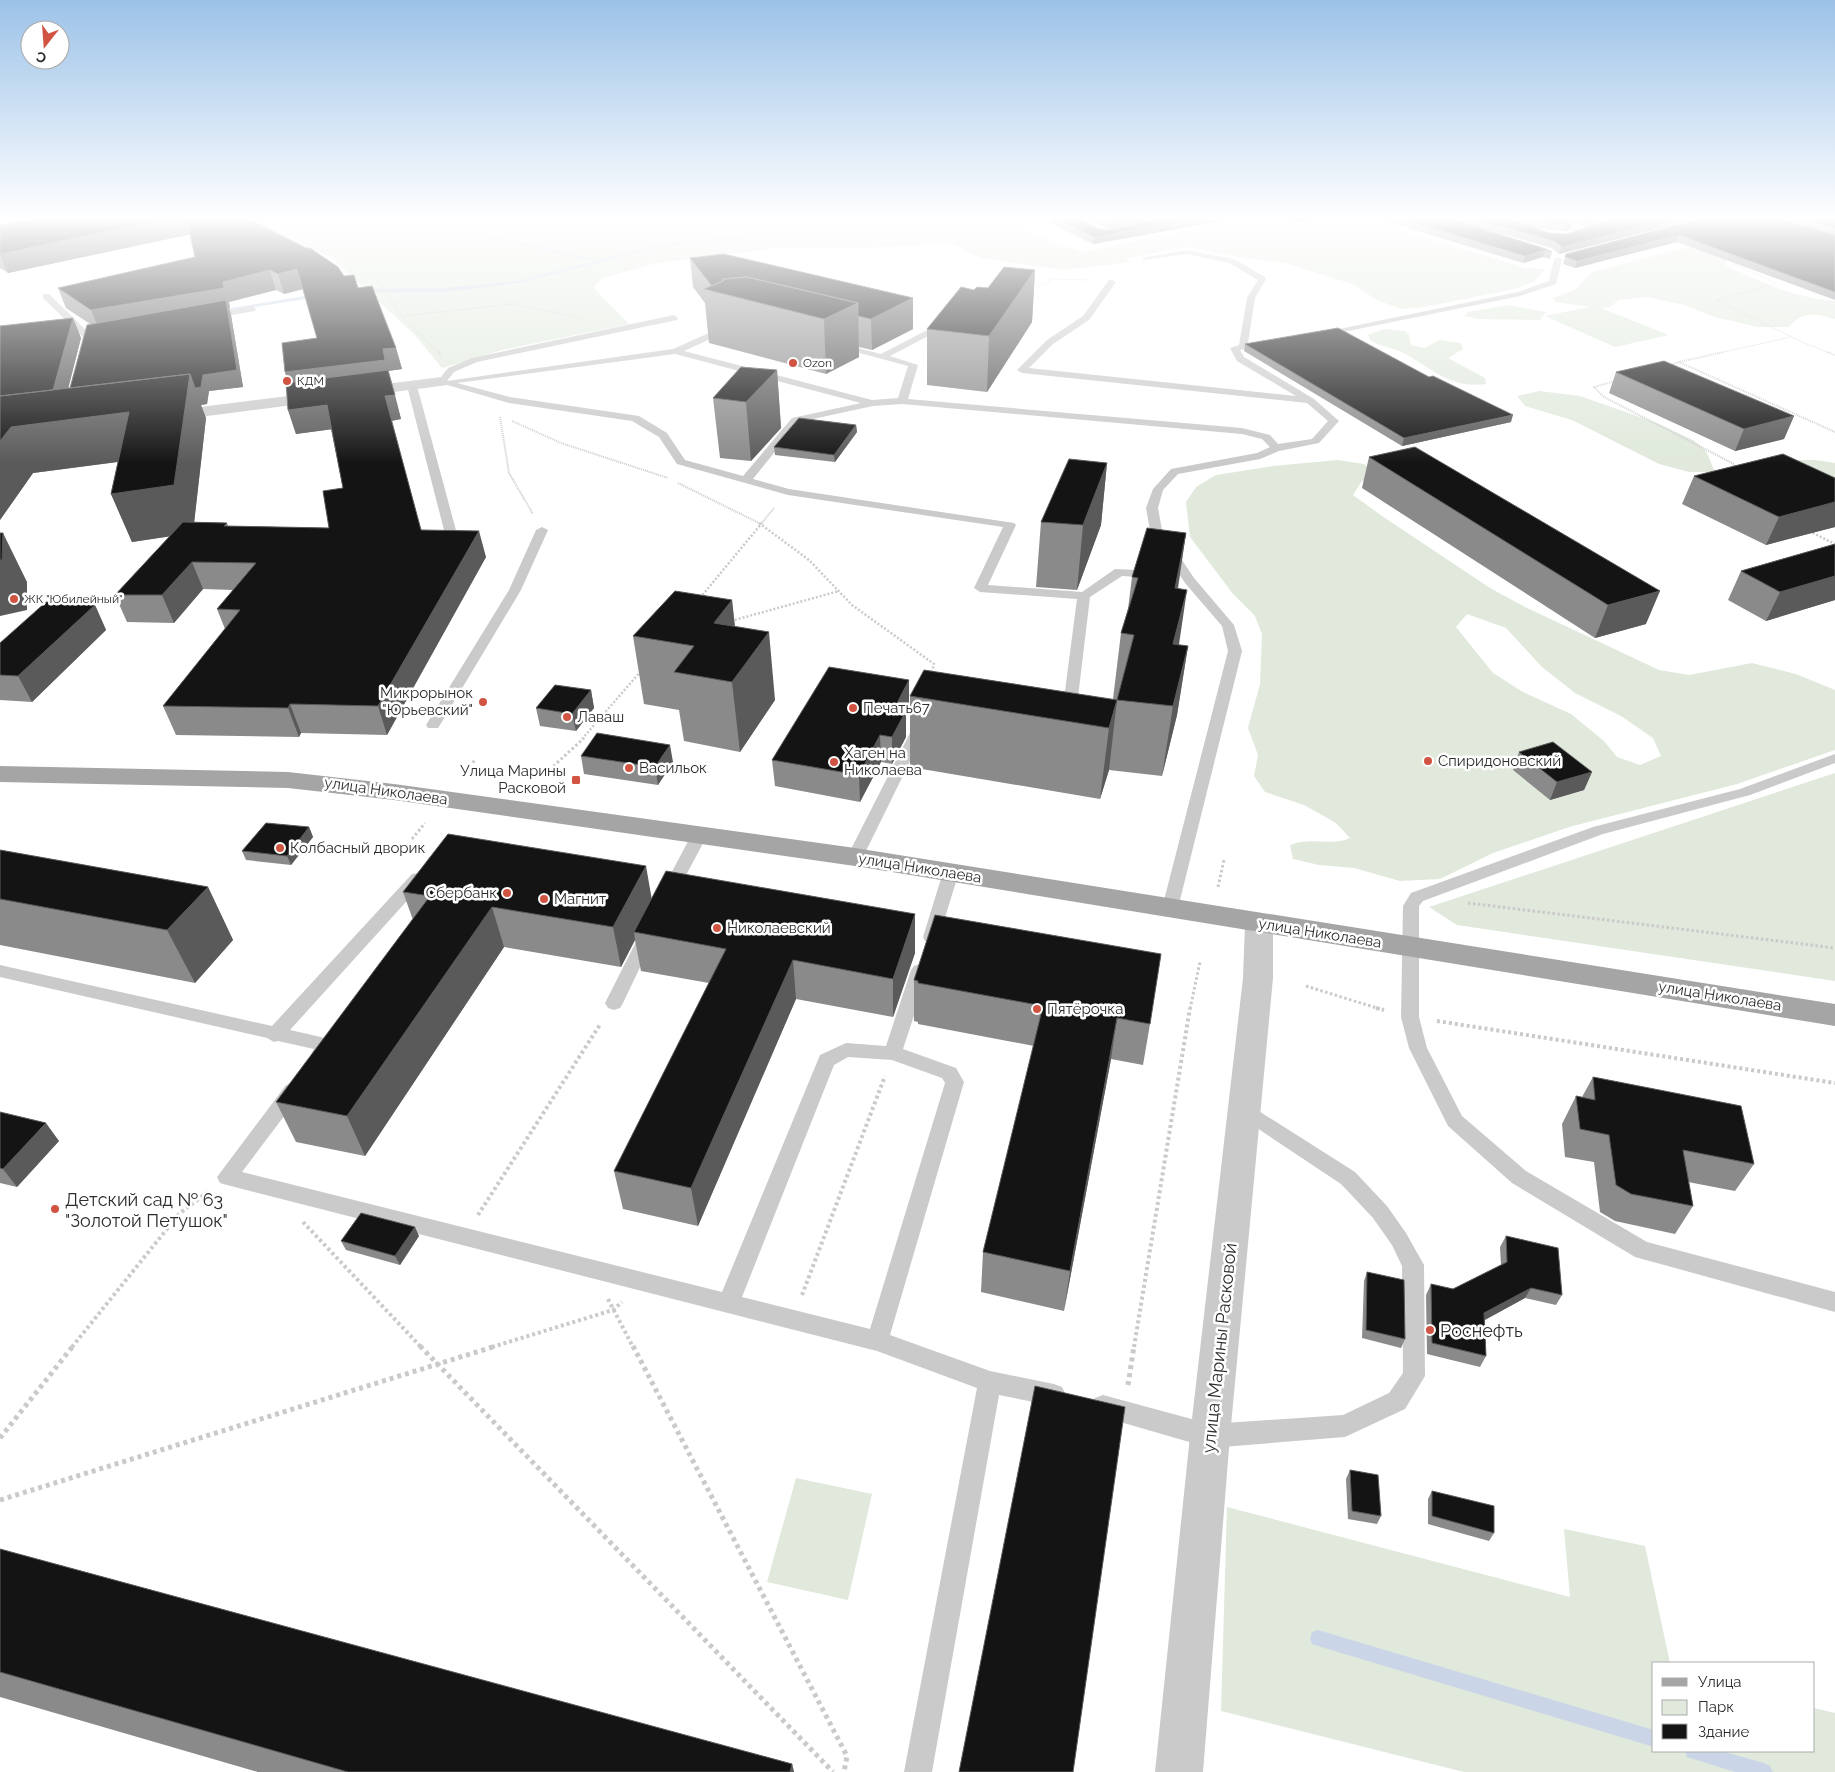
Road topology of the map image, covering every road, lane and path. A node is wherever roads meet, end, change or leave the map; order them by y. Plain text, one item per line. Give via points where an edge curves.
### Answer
1 (49, 299) edge
2 (390, 299) edge
3 (1100, 299) edge
4 (1251, 299) edge
5 (1496, 299) edge
6 (1722, 299) edge
7 (252, 309) dead end
8 (402, 316) junction
9 (674, 318) dead end
10 (194, 319) edge
11 (743, 326) edge
12 (612, 330) junction
13 (931, 331) edge
14 (1309, 336) edge
15 (1792, 337) junction
16 (1281, 340) edge
17 (826, 343) edge
18 (1243, 347) junction
19 (675, 351) junction
20 (1835, 355) edge
21 (882, 357) junction
22 (1679, 362) junction
23 (81, 364) edge
24 (1670, 365) edge
25 (455, 367) junction
26 (1622, 379) dead end
27 (442, 382) junction
28 (412, 386) junction
29 (902, 400) junction
30 (1311, 401) junction
31 (872, 403) junction
32 (154, 417) edge
33 (1835, 432) edge
34 (1276, 448) junction
35 (1732, 472) edge
36 (746, 480) junction
37 (788, 492) junction
38 (761, 524) junction
39 (542, 530) joint
40 (1807, 531) edge
41 (451, 534) edge
42 (1835, 544) edge
43 (1189, 580) junction
44 (839, 591) junction
45 (1084, 596) junction
46 (699, 599) edge
47 (723, 624) edge
48 (645, 666) edge
49 (924, 695) joint
50 (1054, 724) edge
51 (433, 725) dead end
52 (1835, 758) edge
53 (475, 760) dead end
54 (546, 773) dead end
55 (0, 774) edge
56 (463, 774) dead end
57 (425, 823) dead end
58 (700, 834) junction
59 (412, 839) dead end
60 (855, 857) junction
61 (1224, 860) dead end
62 (430, 866) edge
63 (951, 872) junction
64 (1218, 887) dead end
65 (1417, 896) junction
66 (1170, 908) junction
67 (1259, 924) junction
68 (1411, 947) junction
69 (1835, 948) edge
70 (1200, 962) dead end
71 (0, 971) edge
72 (1306, 986) dead end
73 (614, 1003) joint
74 (1835, 1015) edge
75 (1410, 1017) junction
76 (274, 1035) junction
77 (893, 1053) junction
78 (1835, 1083) edge
79 (1243, 1109) junction
80 (227, 1177) junction
81 (270, 1188) junction
82 (464, 1237) junction
83 (592, 1269) junction
84 (643, 1282) junction
85 (1835, 1302) edge
86 (728, 1304) junction
87 (614, 1310) junction
88 (793, 1318) junction
89 (877, 1341) junction
90 (438, 1365) junction
91 (990, 1382) junction
92 (1124, 1410) junction
93 (1210, 1436) junction
94 (0, 1438) edge
95 (0, 1500) edge
96 (833, 1772) edge
97 (844, 1772) edge
98 (918, 1772) edge
99 (1180, 1772) edge

1 - 23 lane via 93,336
2 - 8 path
3 - 30 lane via 1086,318 1050,342 1022,370
4 - 18 lane
5 - 14 lane
6 - 15 path via 1717,300
7 - 10 lane
8 - 12 path via 513,304 578,317
8 - 25 path
9 - 12 lane
11 - 19 lane via 725,328
12 - 25 lane
13 - 21 lane
15 - 20 path
15 - 22 path
16 - 18 lane
17 - 21 lane
18 - 30 lane via 1234,348 1240,359
19 - 27 lane
19 - 31 lane
21 - 29 lane via 913,365
22 - 24 path
22 - 33 path
25 - 27 lane via 445,374
26 - 35 path via 1594,387 1604,397 1734,464
27 - 28 street
27 - 36 lane via 509,400 635,418 663,435 681,462
28 - 32 street
28 - 41 lane
29 - 31 lane
29 - 34 lane via 1242,430 1266,437
30 - 34 lane via 1334,421 1315,442
31 - 36 lane via 796,420
34 - 43 lane via 1260,456 1174,471 1158,489 1152,508 1156,530
36 - 37 lane
37 - 38 path
37 - 45 lane via 1010,525 980,588
38 - 39 path via 662,475 561,443 500,416 509,473
38 - 44 path via 809,560
38 - 46 path
39 - 51 lane via 515,590
40 - 42 path
43 - 45 lane via 1144,572 1119,572
43 - 66 lane via 1228,625 1235,651
44 - 47 path
44 - 49 path via 852,605 934,664
45 - 50 lane via 1069,714
48 - 54 path via 593,729
49 - 60 lane via 929,709
52 - 65 lane via 1745,792 1598,830
53 - 56 path
55 - 58 main road, улица Николаева via 316,782
57 - 59 path
58 - 60 main road, улица Николаева
58 - 73 lane
60 - 63 main road, улица Николаева
61 - 64 path
62 - 76 lane
63 - 66 main road, улица Николаева
63 - 77 lane
65 - 68 lane via 1411,906
65 - 69 path
66 - 67 main road, улица Николаева
67 - 68 main road, улица Николаева
67 - 79 street, улица Марины Расковой via 1258,978
68 - 74 main road, улица Николаева
68 - 75 lane
70 - 92 path
71 - 76 lane
72 - 75 path
73 - 82 path
75 - 78 path
75 - 85 lane via 1418,1048 1455,1121 1520,1178 1642,1250
76 - 80 lane via 327,1045
77 - 86 lane via 846,1050 827,1060
77 - 88 path
77 - 89 lane via 949,1073 955,1082
79 - 93 street, улица Марины Расковой
79 - 93 lane via 1348,1178 1380,1212 1399,1239 1413,1264 1414,1376 1397,1401 1345,1426
80 - 81 lane
80 - 94 path via 179,1214
81 - 82 lane
81 - 90 path
82 - 83 lane
83 - 84 lane
83 - 87 path
84 - 86 lane
84 - 87 path
86 - 88 lane
87 - 90 path
87 - 97 path via 847,1756
88 - 89 lane
89 - 91 lane
90 - 95 path
90 - 96 path
91 - 92 lane
91 - 98 lane
92 - 93 lane
93 - 99 street, улица Марины Расковой

